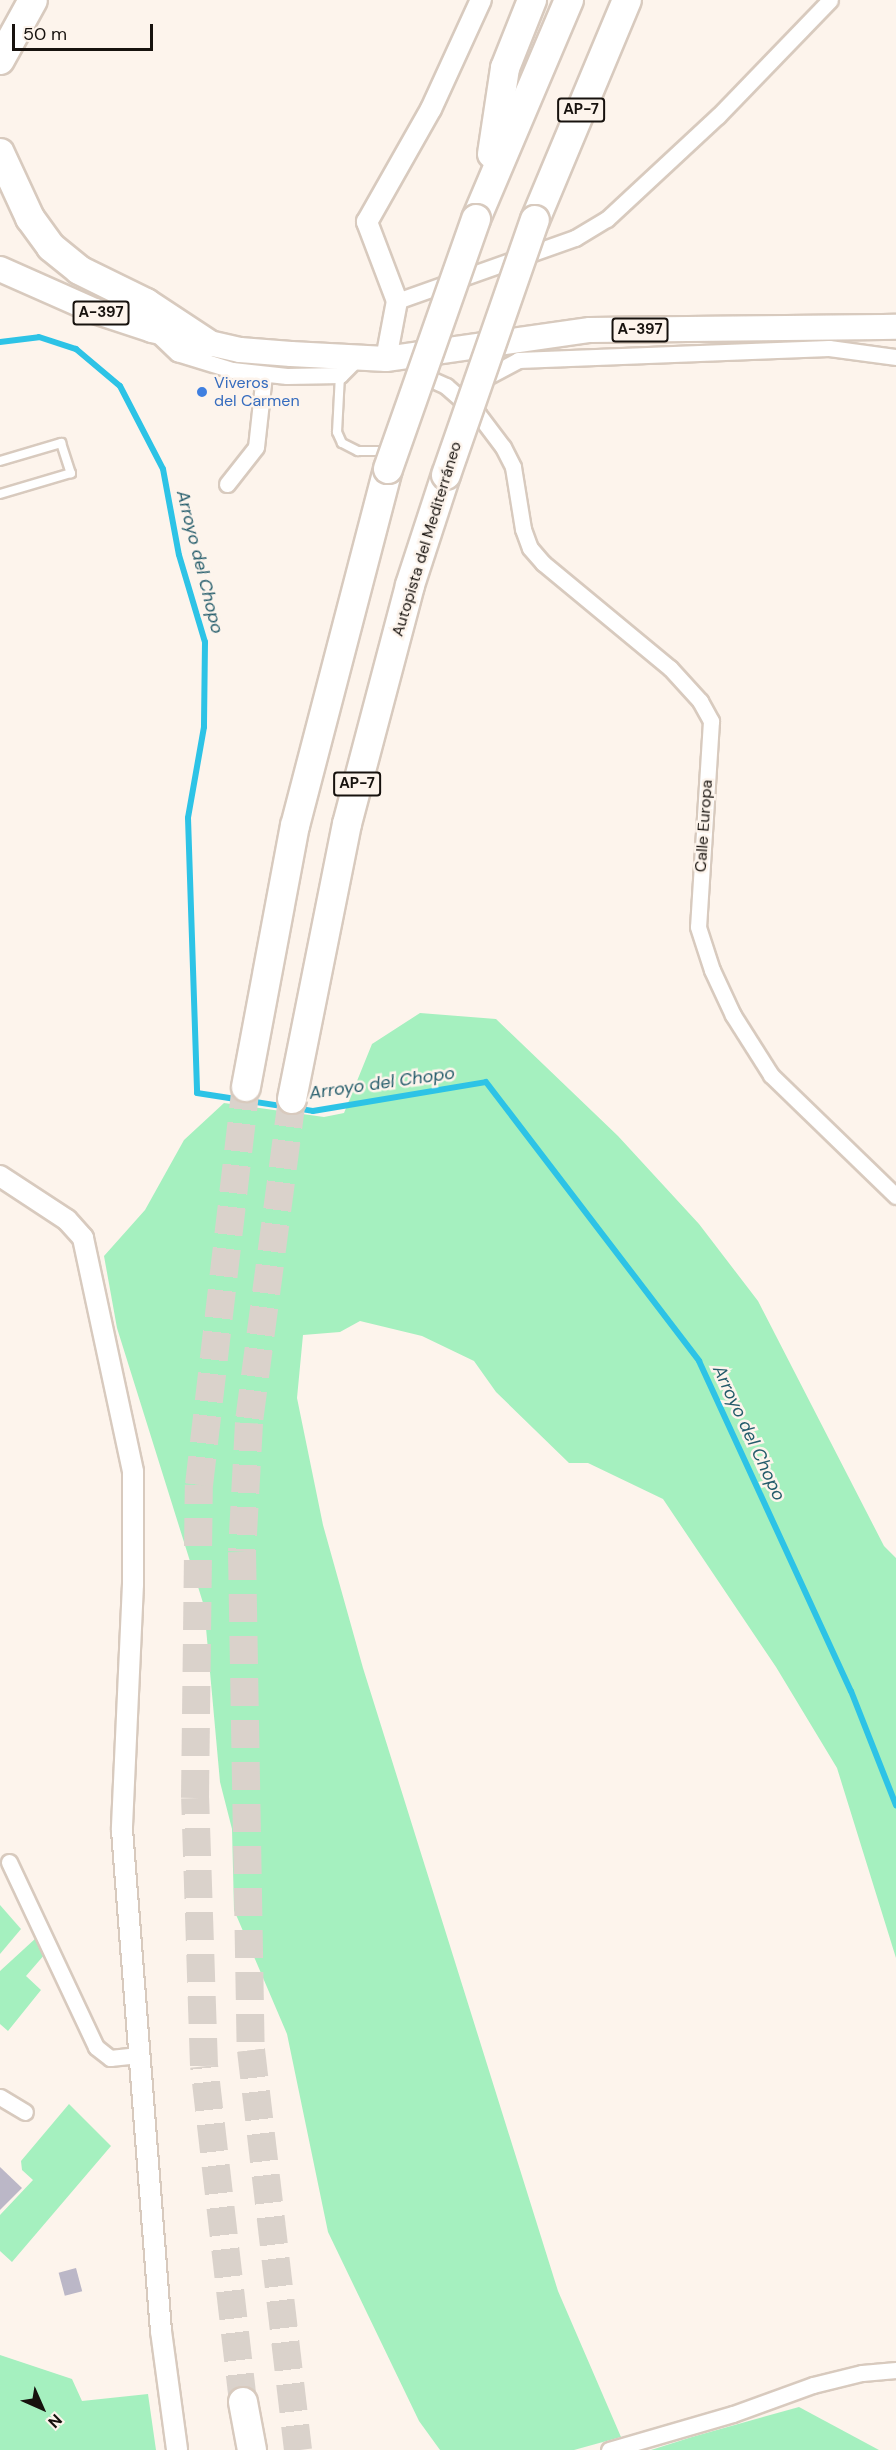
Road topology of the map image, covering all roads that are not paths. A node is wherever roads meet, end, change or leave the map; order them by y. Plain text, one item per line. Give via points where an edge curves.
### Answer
1 (14, 0) edge
2 (33, 0) edge
3 (481, 0) edge
4 (532, 0) edge
5 (569, 0) edge
6 (627, 0) edge
7 (830, 0) edge
8 (0, 37) edge
9 (0, 60) edge
10 (0, 153) edge
11 (481, 208) junction
12 (0, 270) edge
13 (397, 300) junction
14 (896, 327) edge
15 (152, 330) junction
16 (207, 344) junction
17 (896, 357) edge
18 (357, 358) junction
19 (386, 359) junction
20 (264, 374) junction
21 (340, 375) junction
22 (459, 397) junction
23 (396, 458) junction
24 (0, 461) edge
25 (227, 484) dead end
26 (0, 494) edge
27 (246, 1087) tunnel mouth
28 (292, 1099) tunnel mouth
29 (0, 1176) edge
30 (896, 1195) edge
31 (9, 1862) dead end
32 (139, 2055) junction
33 (0, 2097) edge
34 (26, 2112) dead end
35 (896, 2370) edge
36 (243, 2402) tunnel mouth
37 (177, 2450) edge
38 (252, 2450) edge
39 (609, 2450) edge

1 - 8 highway
2 - 9 highway
3 - 13 street via 431,109 367,222
4 - 11 highway via 505,68
5 - 11 highway, AP-7
6 - 28 highway, Autopista del Mediterráneo / AP-7, bridge via 535,220 410,585 347,824
7 - 13 street via 718,116 607,219 575,238
10 - 16 highway via 30,218 51,247 80,270 146,303
11 - 23 highway, AP-7, bridge
12 - 15 main road, A-397 via 95,311
13 - 19 street
14 - 19 main road, A-397 via 590,330
15 - 16 main road, A-397
15 - 20 street via 177,353 232,370
16 - 18 main road, A-397
17 - 22 street via 829,348 794,348 752,353 519,360 495,369
18 - 19 main road, A-397
18 - 21 street
19 - 22 street via 446,386
20 - 21 street
20 - 25 street via 256,447
21 - 23 lane via 337,432 342,443 352,450
22 - 30 street, Calle Europa via 478,414 513,467 530,548 670,668 700,701 711,721 698,927 733,1015 771,1075
23 - 27 highway, AP-7 via 295,826
24 - 26 lane via 61,443 71,472
29 - 32 street via 67,1220 83,1238 133,1472 133,1584 122,1830
31 - 32 street via 96,2047 110,2058
32 - 37 street via 161,2331
33 - 34 street
35 - 39 street via 862,2373 813,2385 733,2414
36 - 38 highway

